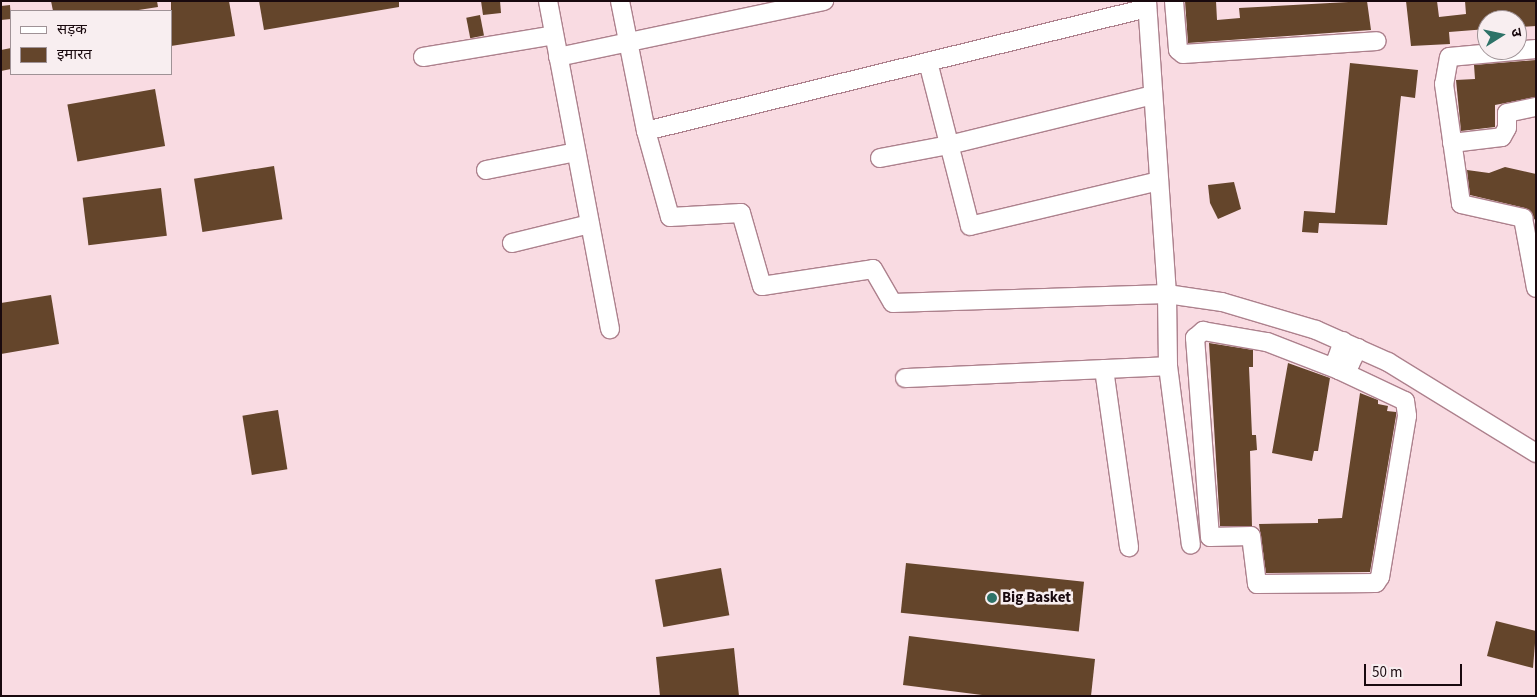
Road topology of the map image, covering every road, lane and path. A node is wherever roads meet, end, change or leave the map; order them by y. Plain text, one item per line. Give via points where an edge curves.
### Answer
1 (548, 1) edge
2 (620, 1) edge
3 (824, 1) edge
4 (1174, 1) edge
5 (1147, 4) edge
6 (554, 35) junction
7 (1377, 41) dead end
8 (628, 43) junction
9 (1536, 48) edge
10 (424, 57) dead end
11 (558, 57) junction
12 (928, 62) junction
13 (1153, 95) junction
14 (1536, 107) edge
15 (646, 131) junction
16 (1452, 143) junction
17 (949, 145) junction
18 (576, 152) junction
19 (880, 158) dead end
20 (486, 170) dead end
21 (1159, 181) junction
22 (590, 224) junction
23 (512, 243) dead end
24 (1536, 288) edge
25 (1167, 294) junction
26 (1284, 320) junction
27 (610, 329) dead end
28 (1350, 345) junction
29 (1279, 346) junction
30 (1168, 366) junction
31 (1104, 369) junction
32 (1339, 370) junction
33 (905, 378) dead end
34 (1536, 453) edge
35 (1192, 545) dead end
36 (1128, 547) dead end

1 - 6 street
2 - 8 street
3 - 8 street
4 - 7 street via 1178,50 1183,54
5 - 12 street
5 - 13 street
6 - 10 street
6 - 11 street
8 - 11 street
8 - 15 street
9 - 16 street via 1449,57 1444,84
11 - 18 street
12 - 15 street
12 - 17 street
13 - 17 street
13 - 21 street
14 - 16 street via 1507,113 1507,128 1502,137
15 - 25 street via 670,217 741,213 762,286 873,269 893,303
16 - 24 street via 1462,204 1523,218
17 - 19 street
17 - 21 street via 970,226
18 - 20 street
18 - 22 street
21 - 25 street
22 - 23 street
22 - 27 street
25 - 26 street via 1222,302
25 - 30 street
26 - 28 street
26 - 29 street
28 - 32 street via 1350,364
28 - 34 street via 1388,362
29 - 32 street
29 - 32 street via 1204,331 1196,338 1209,535 1214,538 1251,536 1257,584 1373,584 1379,581 1407,408 1400,397
30 - 31 street
30 - 35 street
31 - 33 street
31 - 36 street

